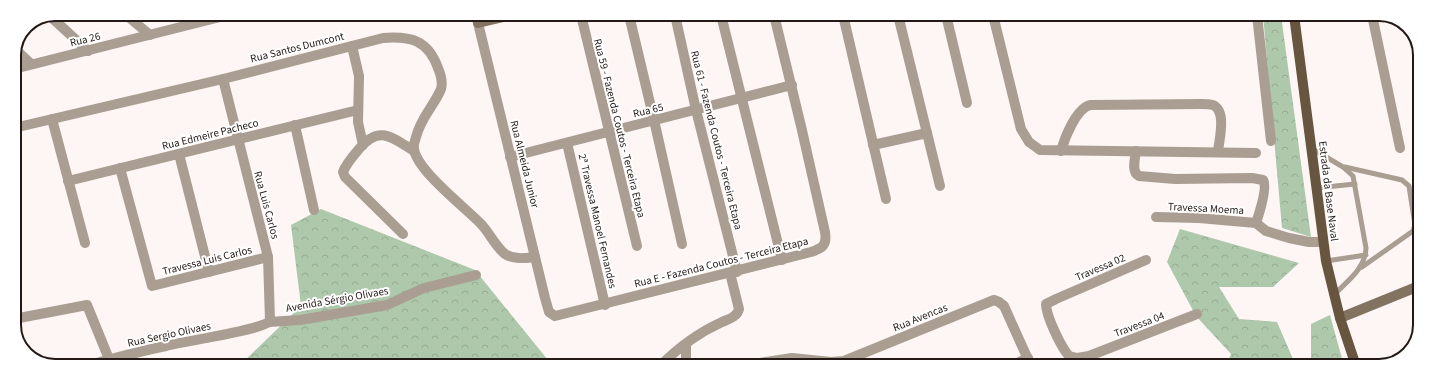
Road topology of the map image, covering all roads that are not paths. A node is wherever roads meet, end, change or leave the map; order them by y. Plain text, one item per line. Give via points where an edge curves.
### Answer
1 (55, 21) edge
2 (133, 21) edge
3 (198, 21) edge
4 (477, 21) edge
5 (583, 21) edge
6 (629, 21) edge
7 (676, 21) edge
8 (723, 21) edge
9 (776, 21) edge
10 (844, 21) edge
11 (899, 21) edge
12 (947, 21) edge
13 (994, 21) edge
14 (1258, 21) edge
15 (1295, 21) edge
16 (1373, 21) edge
17 (150, 36) junction
18 (352, 46) junction
19 (88, 51) junction
20 (21, 55) edge
21 (31, 64) junction
22 (21, 67) edge
23 (223, 79) junction
24 (792, 85) junction
25 (742, 98) junction
26 (967, 103) dead end
27 (358, 110) junction
28 (696, 110) junction
29 (52, 119) junction
30 (654, 120) junction
31 (294, 125) junction
32 (21, 126) edge
33 (609, 132) junction
34 (927, 133) junction
35 (238, 139) junction
36 (1271, 141) dead end
37 (567, 142) junction
38 (362, 144) junction
39 (874, 145) junction
40 (1311, 148) junction
41 (1400, 148) dead end
42 (1061, 151) junction
43 (1136, 151) junction
44 (414, 152) junction
45 (1218, 152) junction
46 (1256, 153) dead end
47 (179, 154) junction
48 (510, 157) junction
49 (1343, 166) junction
50 (120, 168) junction
51 (68, 181) junction
52 (1355, 184) junction
53 (940, 186) dead end
54 (1316, 188) junction
55 (886, 199) dead end
56 (314, 210) dead end
57 (1413, 212) edge
58 (1156, 217) dead end
59 (1256, 223) junction
60 (1413, 231) edge
61 (403, 234) dead end
62 (1323, 242) junction
63 (85, 243) dead end
64 (682, 244) dead end
65 (637, 246) dead end
66 (1366, 255) junction
67 (268, 257) junction
68 (535, 257) junction
69 (782, 260) junction
70 (1146, 260) dead end
71 (1326, 261) junction
72 (1360, 269) junction
73 (209, 272) junction
74 (733, 272) junction
75 (476, 275) dead end
76 (1413, 288) edge
77 (1334, 295) junction
78 (605, 304) junction
79 (1197, 314) dead end
80 (554, 316) joint
81 (21, 317) edge
82 (1340, 318) junction
83 (269, 322) junction
84 (686, 344) junction
85 (109, 359) joint
86 (668, 359) edge
87 (685, 359) edge
88 (785, 359) edge
89 (802, 359) edge
90 (854, 359) edge
91 (1029, 359) edge
92 (1081, 359) edge
93 (1094, 359) edge
94 (1354, 359) edge

1 - 19 street
2 - 17 street
3 - 17 street, Rua 26
4 - 48 street, Rua Almeida Junior
5 - 33 street, Rua 59 - Fazenda Coutos - Terceira Etapa
6 - 30 street
7 - 28 street, Rua 61 - Fazenda Coutos - Terceira Etapa
8 - 25 street
9 - 24 street, Rua E - Fazenda Coutos - Terceira Etapa
10 - 39 street
11 - 34 street
12 - 26 street
13 - 42 street via 1017,115 1025,137 1040,150
14 - 36 street
15 - 40 main road, Estrada da Base Naval
16 - 41 street
17 - 19 street, Rua 26
18 - 23 street, Rua Santos Dumcont
18 - 27 street via 359,76
18 - 44 street, Rua Santos Dumcont via 383,38 404,38 426,46 433,56 442,83 418,129
19 - 21 street, Rua 26
20 - 21 street
21 - 22 street, Rua 26
23 - 29 street, Rua Santos Dumcont
23 - 35 street, Rua Luis Carlos
24 - 25 street, Rua 65
24 - 69 street, Rua E - Fazenda Coutos - Terceira Etapa via 826,239 825,244 818,250
25 - 28 street, Rua 65
25 - 69 street
27 - 31 street, Rua Edmeire Pacheco
27 - 38 street
28 - 30 street, Rua 65
28 - 74 street, Rua 61 - Fazenda Coutos - Terceira Etapa
29 - 32 street, Rua Santos Dumcont
29 - 51 street
30 - 33 street, Rua 65
30 - 64 street
31 - 35 street, Rua Edmeire Pacheco
31 - 56 street
33 - 37 street, Rua 65
33 - 65 street, Rua 59 - Fazenda Coutos - Terceira Etapa
34 - 39 street
34 - 53 street
35 - 47 street, Rua Edmeire Pacheco
35 - 67 street, Rua Luis Carlos
37 - 48 street, Rua 65
37 - 78 street, 2ª Travessa Manoel Fernandes
38 - 44 street via 374,136 387,135
38 - 61 street via 344,170 344,174
39 - 55 street
40 - 49 lane
40 - 54 main road, Estrada da Base Naval
42 - 43 street
42 - 45 street via 1075,118 1086,106 1201,104 1214,105 1220,112 1222,118
43 - 45 street
43 - 59 street via 1134,171 1139,176 1175,179 1262,179 1265,183
44 - 68 street via 428,174 484,227 505,253 520,258
45 - 46 street
47 - 50 street, Rua Edmeire Pacheco
47 - 73 street
48 - 68 street, Rua Almeida Junior
49 - 52 lane via 1353,176
49 - 57 lane via 1402,180 1409,186
50 - 51 street, Rua Edmeire Pacheco
50 - 73 street, Travessa Luis Carlos via 152,286
51 - 63 street
52 - 54 lane
52 - 66 lane
54 - 62 main road, Estrada da Base Naval
58 - 59 street, Travessa Moema
59 - 62 street, Travessa Moema via 1266,231 1289,238
60 - 72 lane
62 - 71 main road, Estrada da Base Naval
66 - 71 lane
66 - 72 lane
67 - 73 street, Travessa Luis Carlos
67 - 83 street, Rua Luis Carlos via 271,315
68 - 80 street, Rua Almeida Junior via 546,304
69 - 74 street, Rua E - Fazenda Coutos - Terceira Etapa
70 - 92 street, Travessa 02 via 1046,304 1061,345 1069,356
71 - 77 main road, Estrada da Base Naval
72 - 77 lane
74 - 78 street, Rua E - Fazenda Coutos - Terceira Etapa
74 - 84 street, Rua 61 - Fazenda Coutos - Terceira Etapa via 738,313
75 - 83 street, Avenida Sérgio Olivaes via 424,288 387,305 300,320
76 - 82 street
77 - 82 main road, Estrada da Base Naval
78 - 80 street, Rua E - Fazenda Coutos - Terceira Etapa
79 - 93 street, Travessa 04
81 - 85 street via 87,305
82 - 94 main road, Estrada da Base Naval
83 - 85 street, Rua Sergio Olivaes via 254,328
84 - 86 street
84 - 87 street
88 - 89 street
90 - 91 street, Rua Avencas via 994,300 1004,306

